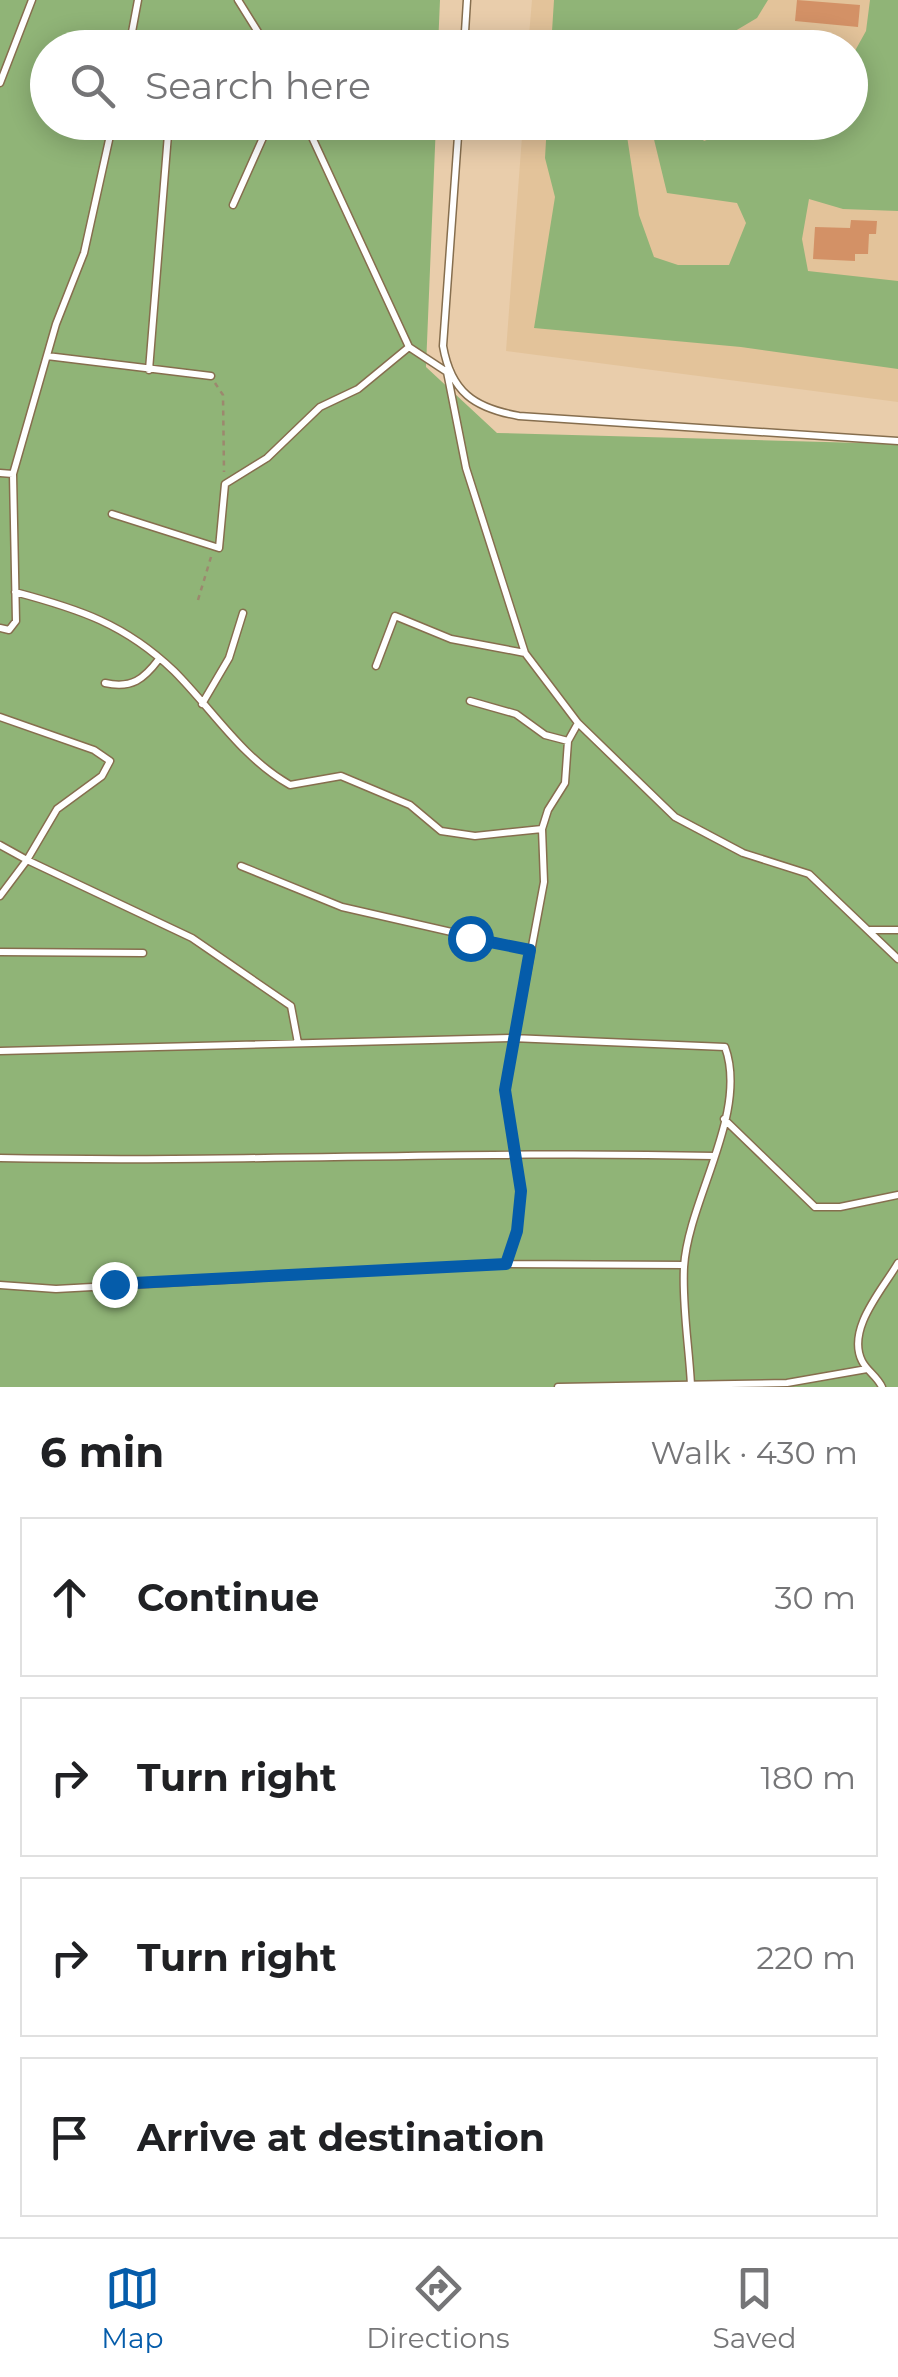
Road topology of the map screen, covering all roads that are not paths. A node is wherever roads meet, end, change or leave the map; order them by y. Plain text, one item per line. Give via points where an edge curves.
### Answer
1 (32, 0) edge
2 (138, 0) edge
3 (238, 0) edge
4 (468, 0) edge
5 (132, 30) edge
6 (257, 30) edge
7 (466, 30) edge
8 (0, 83) edge
9 (109, 140) edge
10 (168, 140) edge
11 (262, 140) edge
12 (312, 140) edge
13 (458, 140) edge
14 (233, 204) dead end
15 (409, 347) junction
16 (47, 356) junction
17 (149, 370) junction
18 (448, 372) junction
19 (211, 376) road end
20 (898, 442) edge
21 (0, 473) edge
22 (13, 474) junction
23 (112, 514) dead end
24 (16, 592) junction
25 (243, 613) dead end
26 (0, 628) edge
27 (525, 653) junction
28 (159, 659) junction
29 (376, 666) dead end
30 (105, 684) dead end
31 (470, 701) dead end
32 (202, 704) junction
33 (0, 717) edge
34 (578, 723) junction
35 (568, 741) junction
36 (542, 830) junction
37 (0, 846) edge
38 (27, 860) junction
39 (241, 866) dead end
40 (0, 896) edge
41 (869, 930) junction
42 (898, 930) edge
43 (530, 950) junction
44 (0, 952) edge
45 (143, 953) dead end
46 (898, 959) edge
47 (512, 1038) junction
48 (298, 1044) junction
49 (0, 1051) edge
50 (724, 1119) junction
51 (516, 1151) junction
52 (714, 1156) junction
53 (0, 1158) edge
54 (898, 1195) edge
55 (898, 1263) edge
56 (506, 1264) junction
57 (684, 1265) junction
58 (0, 1285) edge
59 (867, 1369) junction
60 (691, 1385) edge
61 (558, 1387) edge
62 (882, 1387) edge

1 - 8 lane
2 - 5 lane
3 - 6 lane
4 - 7 lane
9 - 16 lane via 84,254
10 - 17 lane
11 - 14 lane
12 - 15 lane
13 - 18 lane via 443,346
15 - 18 lane
15 - 23 lane via 225,484 219,548
16 - 17 lane
16 - 22 lane
17 - 19 lane
18 - 20 lane via 468,402 519,416
18 - 27 lane via 466,468
21 - 22 lane
22 - 24 lane
24 - 26 lane via 16,621 9,630
24 - 28 lane via 84,610 134,636
25 - 32 lane via 230,658
27 - 29 lane via 451,639 396,616
27 - 34 lane
28 - 30 lane via 129,686
28 - 32 lane
31 - 35 lane via 516,714
32 - 36 lane via 265,771 290,785 341,776 410,806 441,832
33 - 38 lane via 110,761 107,771 56,808
34 - 35 lane
34 - 41 lane via 675,817 743,853 809,874
35 - 36 lane via 565,782
36 - 43 lane via 544,882
37 - 38 lane
38 - 40 lane
38 - 48 lane via 192,938 265,984 291,1006
39 - 43 lane via 342,907
41 - 42 lane
41 - 46 lane
43 - 47 lane
44 - 45 lane
47 - 48 lane
47 - 50 lane via 725,1047 731,1064
47 - 51 lane via 505,1090
48 - 49 lane
50 - 52 lane
50 - 54 lane via 815,1208
51 - 52 lane
51 - 53 lane
51 - 56 lane via 521,1191
52 - 57 lane
55 - 59 lane via 862,1324 858,1344
56 - 57 lane
56 - 58 lane via 56,1288
57 - 60 lane
59 - 60 lane via 787,1383
59 - 62 lane
60 - 61 lane

